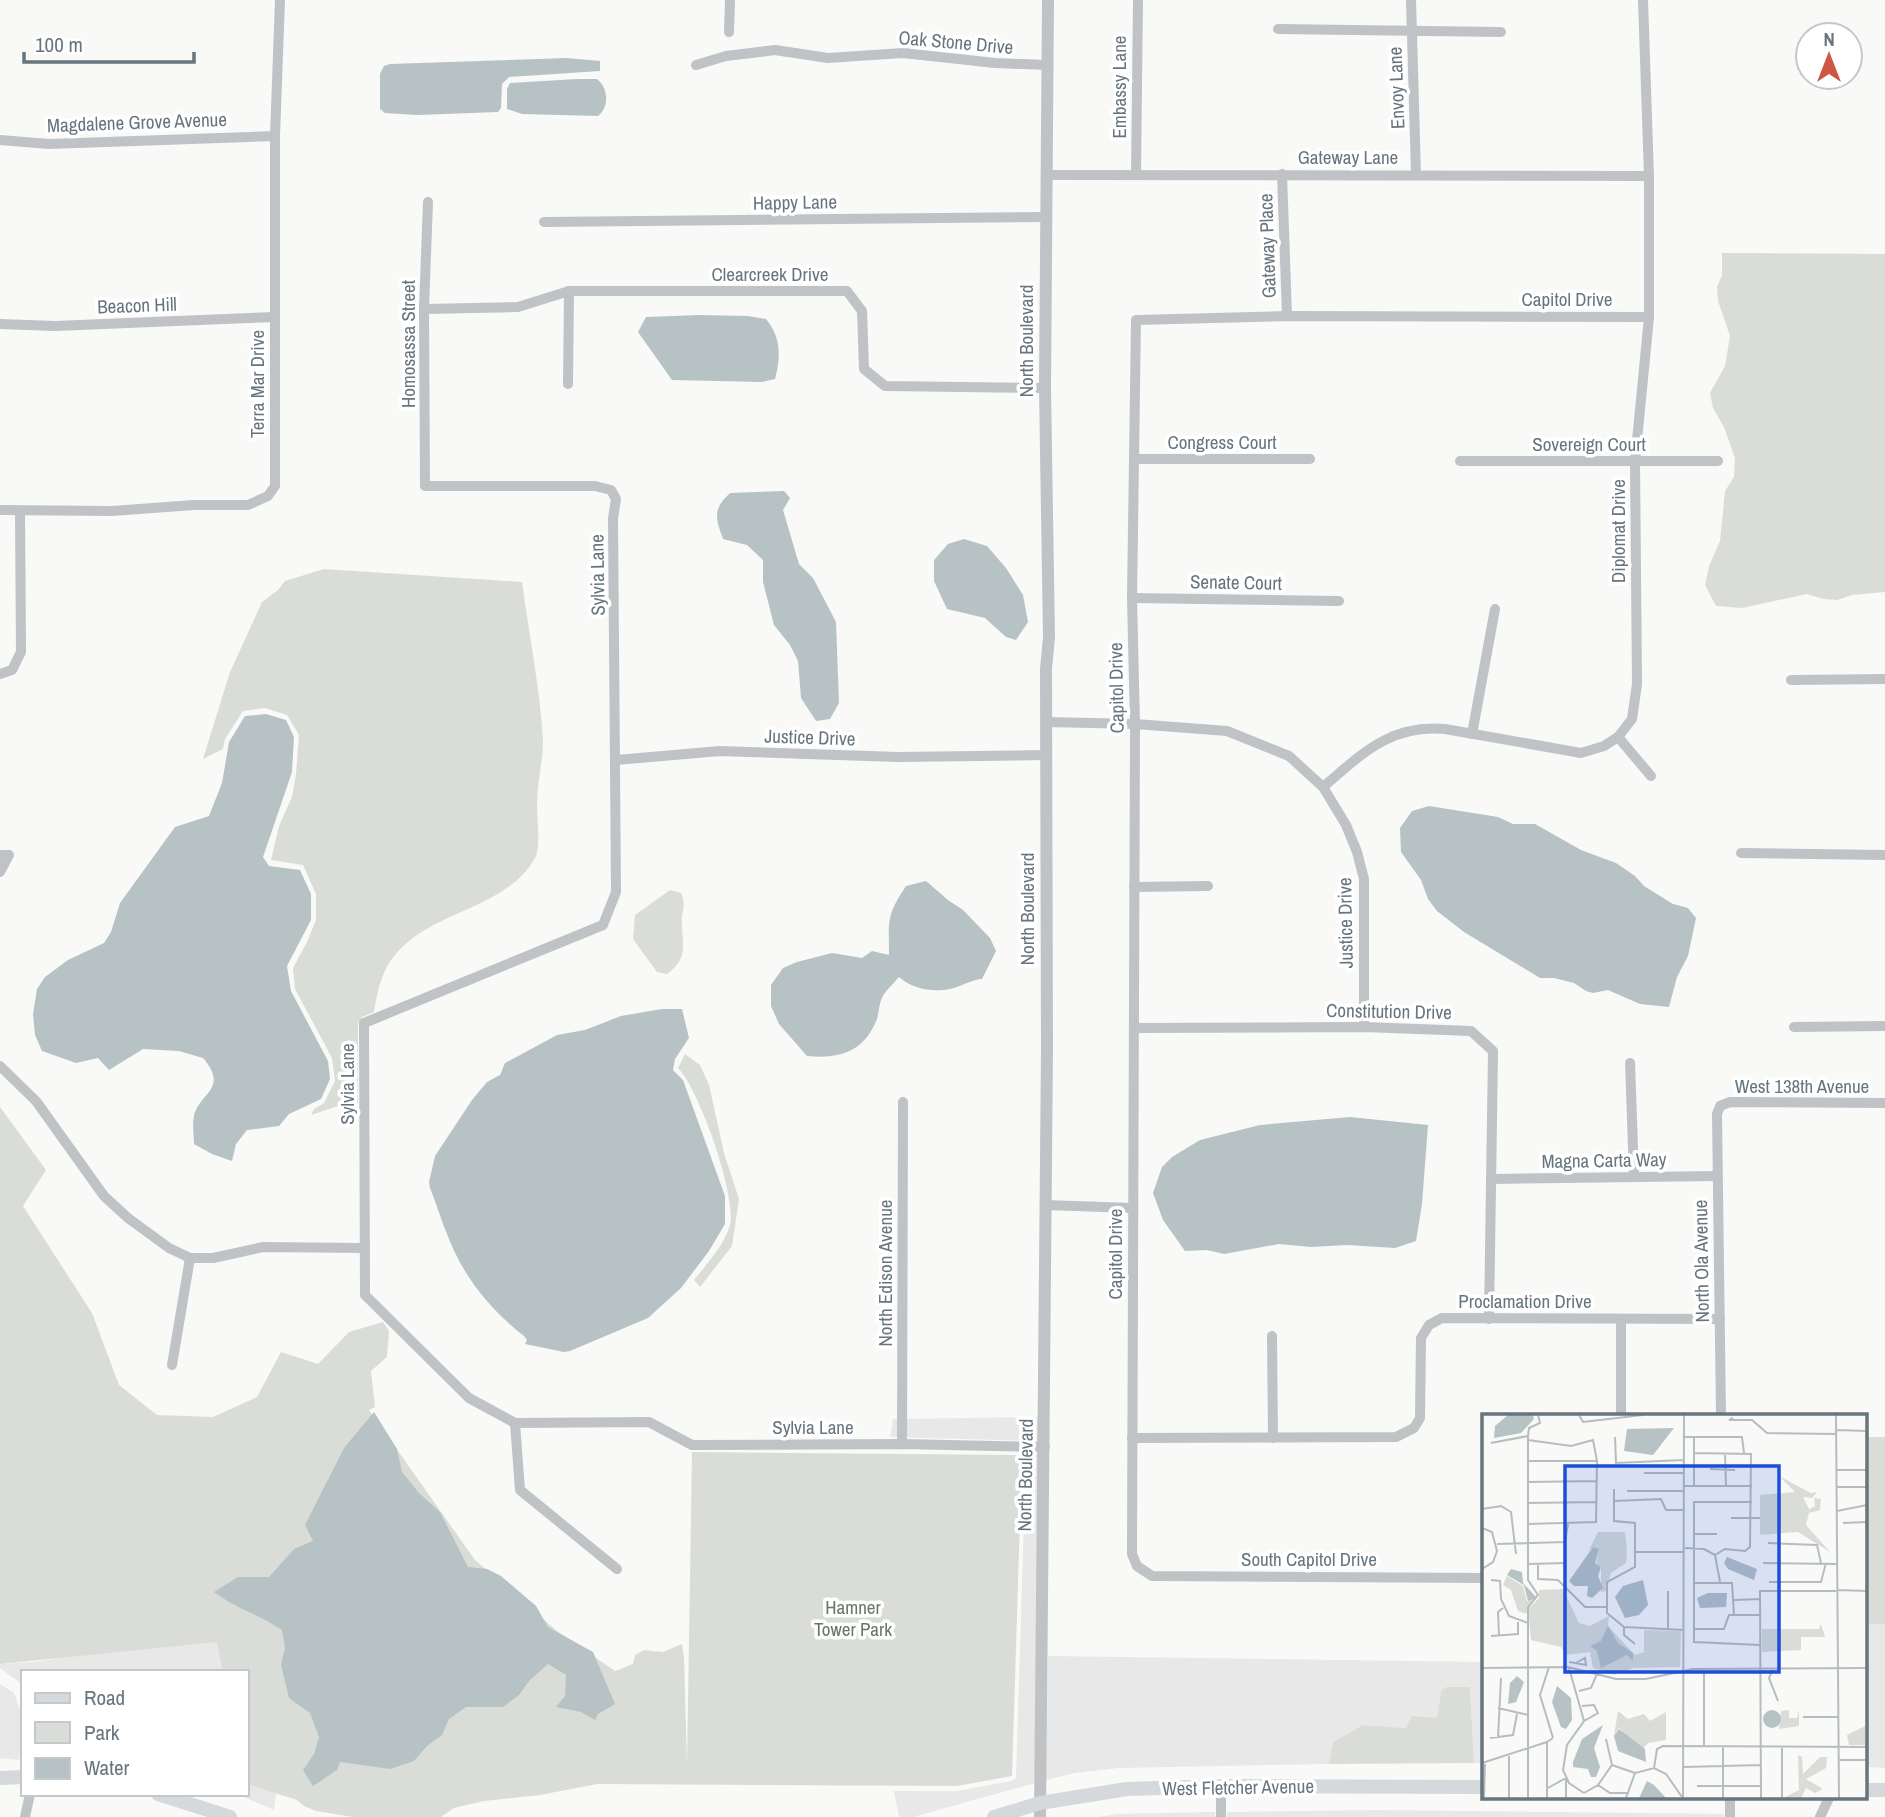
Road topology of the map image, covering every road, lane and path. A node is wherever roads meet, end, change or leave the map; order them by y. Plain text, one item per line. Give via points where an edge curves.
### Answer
1 (280, 0) edge
2 (730, 0) edge
3 (1048, 0) edge
4 (1138, 0) edge
5 (1411, 0) edge
6 (1643, 0) edge
7 (1279, 29) dead end
8 (1412, 30) junction
9 (729, 32) dead end
10 (1501, 32) dead end
11 (696, 65) dead end
12 (1047, 65) junction
13 (275, 135) junction
14 (0, 140) edge
15 (1282, 174) junction
16 (1416, 174) junction
17 (1048, 175) junction
18 (1136, 175) junction
19 (1649, 176) junction
20 (428, 202) dead end
21 (1047, 217) junction
22 (544, 222) dead end
23 (569, 291) junction
24 (424, 309) junction
25 (1286, 316) junction
26 (275, 317) junction
27 (1649, 317) junction
28 (0, 324) edge
29 (568, 384) dead end
30 (1045, 388) junction
31 (1135, 459) junction
32 (1310, 459) dead end
33 (1460, 461) dead end
34 (1635, 461) junction
35 (1718, 461) dead end
36 (425, 486) joint
37 (0, 510) edge
38 (20, 512) junction
39 (1132, 597) junction
40 (1339, 601) dead end
41 (1495, 609) dead end
42 (0, 674) edge
43 (1885, 679) edge
44 (1791, 680) dead end
45 (1046, 722) junction
46 (1135, 724) junction
47 (1472, 734) junction
48 (1618, 737) junction
49 (1046, 755) junction
50 (616, 760) junction
51 (1651, 775) dead end
52 (1323, 787) junction
53 (1741, 853) dead end
54 (0, 855) edge
55 (1885, 855) edge
56 (0, 872) edge
57 (1208, 886) dead end
58 (1134, 887) junction
59 (1885, 1026) edge
60 (1364, 1027) junction
61 (1794, 1027) dead end
62 (1134, 1028) junction
63 (1630, 1063) dead end
64 (0, 1066) edge
65 (904, 1101) dead end
66 (1885, 1103) edge
67 (1720, 1106) joint
68 (1634, 1177) junction
69 (1717, 1177) junction
70 (1491, 1179) junction
71 (1045, 1206) junction
72 (1133, 1208) junction
73 (365, 1248) junction
74 (190, 1258) junction
75 (1489, 1319) junction
76 (1621, 1319) junction
77 (1720, 1319) junction
78 (1272, 1336) dead end
79 (172, 1365) dead end
80 (1621, 1414) edge
81 (1721, 1414) edge
82 (515, 1423) junction
83 (1132, 1438) junction
84 (1273, 1438) junction
85 (902, 1444) junction
86 (1045, 1447) junction
87 (1137, 1566) joint
88 (617, 1569) dead end
89 (1482, 1578) edge
90 (21, 1777) edge
91 (0, 1778) edge
92 (1221, 1786) junction
93 (1482, 1787) edge
94 (30, 1796) edge
95 (164, 1796) edge
96 (1828, 1800) edge
97 (1040, 1810) edge
98 (25, 1817) edge
99 (230, 1817) edge
100 (994, 1817) edge
101 (1221, 1817) edge
102 (1820, 1817) edge

1 - 13 street, Terra Mar Drive
2 - 9 street
3 - 12 street, North Boulevard
4 - 18 street, Embassy Lane
5 - 8 street, Envoy Lane
6 - 19 street, Diplomat Drive
7 - 8 street
8 - 10 street
8 - 16 street, Envoy Lane
11 - 12 street, Oak Stone Drive via 775,50 828,58 903,53
12 - 17 street, North Boulevard
13 - 14 street, Magdalene Grove Avenue via 50,144
13 - 26 street, Terra Mar Drive
15 - 16 street, Gateway Lane
15 - 18 street, Gateway Lane
15 - 25 street, Gateway Place
16 - 19 street, Gateway Lane
17 - 18 street, Gateway Lane
17 - 21 street, North Boulevard
19 - 27 street, Diplomat Drive
20 - 24 street, Homosassa Street
21 - 22 street, Happy Lane
21 - 30 street, North Boulevard
23 - 24 street, Clearcreek Drive via 518,307
23 - 29 street
23 - 30 street, Clearcreek Drive via 847,291 862,311 863,369 885,386
24 - 36 street, Homosassa Street
25 - 27 street, Capitol Drive
25 - 31 street, Capitol Drive via 1136,320
26 - 28 street, Beacon Hill
26 - 38 street, Terra Mar Drive via 275,486 268,496 248,505
27 - 34 street, Diplomat Drive
30 - 45 street, North Boulevard
31 - 32 street, Congress Court
31 - 39 street, Capitol Drive
33 - 34 street, Sovereign Court
34 - 35 street, Sovereign Court
34 - 48 street, Diplomat Drive via 1637,684 1632,719
36 - 50 street, Sylvia Lane via 595,486 614,494
37 - 38 street, Terra Mar Drive
38 - 42 street via 21,652 12,670
39 - 40 street, Senate Court
39 - 46 street, Capitol Drive
41 - 47 street
43 - 44 street
45 - 46 street, Justice Drive
45 - 49 street, North Boulevard
46 - 52 street, Justice Drive via 1227,731 1289,756
46 - 58 street, Capitol Drive
47 - 48 street via 1581,753
47 - 52 street via 1434,728 1397,733 1364,752
48 - 51 street
49 - 50 street, Justice Drive via 898,757 720,751
49 - 71 street, North Boulevard
50 - 73 street, Sylvia Lane via 617,892 603,925 364,1023
52 - 60 street, Justice Drive via 1346,825 1364,880
53 - 55 street
54 - 56 street via 9,855
57 - 58 street
58 - 62 street, Capitol Drive
59 - 61 street
60 - 62 street, Constitution Drive
60 - 70 street, Constitution Drive via 1471,1031 1493,1051
62 - 72 street, Capitol Drive
63 - 68 street
64 - 74 street via 36,1101 104,1196 169,1248
65 - 85 street, North Edison Avenue
66 - 67 street, West 138th Avenue via 1730,1102
67 - 69 street, North Ola Avenue
68 - 69 street, Magna Carta Way
68 - 70 street, Magna Carta Way
69 - 77 street, North Ola Avenue
70 - 75 street, Constitution Drive
71 - 72 street
71 - 86 street, North Boulevard
72 - 83 street, Capitol Drive
73 - 74 street via 263,1248
73 - 82 street, Sylvia Lane via 365,1295 469,1398
74 - 79 street
75 - 76 street, Proclamation Drive
75 - 84 street, Proclamation Drive via 1442,1318 1429,1325 1421,1338 1420,1418 1414,1428 1396,1437
76 - 77 street, Proclamation Drive
76 - 80 street
77 - 81 street, North Ola Avenue
78 - 84 street
82 - 85 street, Sylvia Lane via 649,1422 692,1445
82 - 88 street via 520,1490
83 - 84 street, Proclamation Drive
83 - 87 street, Capitol Drive via 1132,1554
85 - 86 street, Sylvia Lane
86 - 97 street, North Boulevard
87 - 89 street, South Capitol Drive via 1152,1576
90 - 91 main road
92 - 93 main road, West Fletcher Avenue
92 - 97 main road, West Fletcher Avenue via 1127,1789
92 - 101 street
94 - 98 street
95 - 99 main road
96 - 102 street
97 - 100 main road, West Fletcher Avenue

